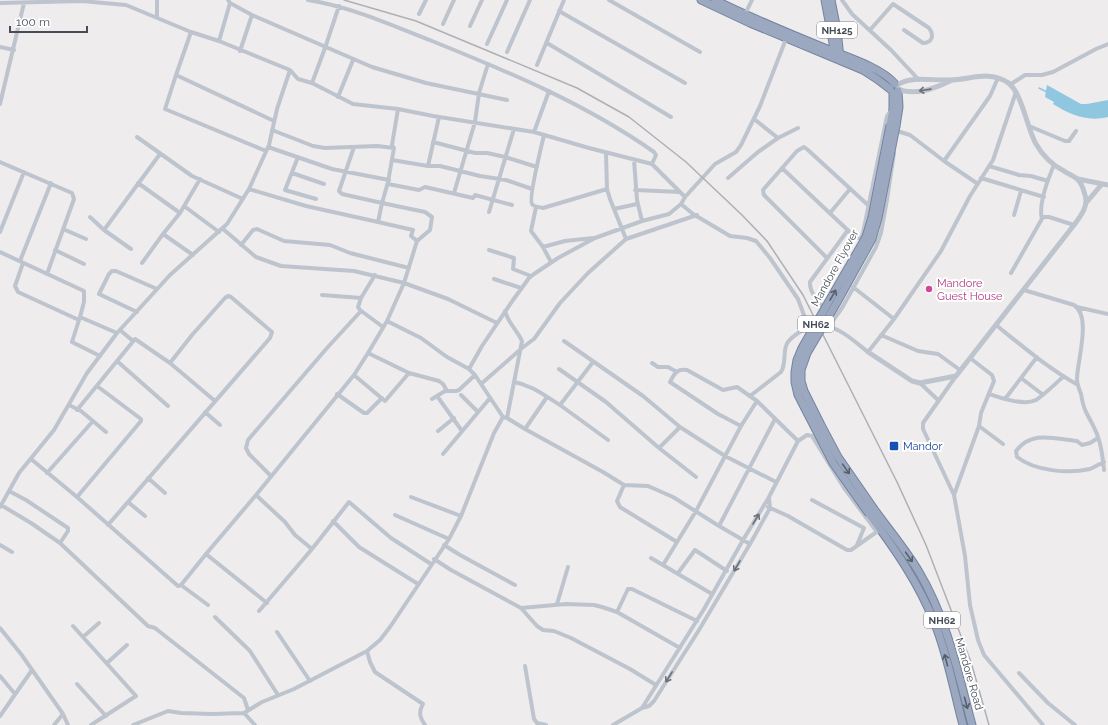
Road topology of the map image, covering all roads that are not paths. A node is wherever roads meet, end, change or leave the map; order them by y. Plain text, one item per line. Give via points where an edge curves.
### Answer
1 (157, 0) edge
2 (162, 0) edge
3 (308, 0) edge
4 (426, 0) edge
5 (454, 0) edge
6 (482, 0) edge
7 (507, 0) edge
8 (530, 0) edge
9 (562, 0) edge
10 (609, 0) edge
11 (701, 0) edge
12 (715, 0) edge
13 (752, 0) edge
14 (825, 0) edge
15 (831, 0) edge
16 (842, 0) edge
17 (229, 2) edge
18 (0, 3) edge
19 (24, 3) junction
20 (339, 6) junction
21 (559, 11) junction
22 (419, 14) dead end
23 (745, 14) junction
24 (252, 15) junction
25 (157, 17) junction
26 (443, 24) dead end
27 (470, 26) dead end
28 (870, 30) junction
29 (904, 30) dead end
30 (191, 32) junction
31 (786, 39) junction
32 (219, 41) junction
33 (547, 42) junction
34 (487, 44) dead end
35 (1108, 44) edge
36 (0, 48) edge
37 (326, 48) junction
38 (14, 50) junction
39 (240, 51) junction
40 (507, 52) dead end
41 (700, 52) dead end
42 (837, 56) junction
43 (353, 60) junction
44 (488, 64) junction
45 (537, 65) dead end
46 (290, 70) junction
47 (176, 75) junction
48 (998, 78) junction
49 (919, 80) junction
50 (950, 80) junction
51 (0, 83) edge
52 (312, 83) junction
53 (685, 83) dead end
54 (6, 84) junction
55 (1010, 84) junction
56 (895, 88) junction
57 (549, 91) junction
58 (1016, 92) junction
59 (479, 93) junction
60 (338, 97) junction
61 (507, 100) dead end
62 (0, 104) edge
63 (896, 108) junction
64 (398, 109) junction
65 (439, 117) junction
66 (671, 117) dead end
67 (754, 119) junction
68 (274, 121) junction
69 (475, 122) junction
70 (1029, 126) junction
71 (894, 127) junction
72 (514, 128) junction
73 (798, 128) dead end
74 (272, 130) junction
75 (1076, 131) dead end
76 (534, 132) junction
77 (544, 135) junction
78 (137, 137) dead end
79 (777, 137) junction
80 (433, 142) junction
81 (354, 147) junction
82 (394, 148) junction
83 (267, 149) junction
84 (466, 150) junction
85 (606, 152) junction
86 (160, 154) junction
87 (298, 157) junction
88 (505, 157) junction
89 (392, 160) junction
90 (634, 160) junction
91 (944, 161) junction
92 (0, 162) edge
93 (652, 164) junction
94 (1054, 165) junction
95 (428, 166) junction
96 (537, 166) junction
97 (989, 166) junction
98 (782, 169) junction
99 (460, 171) junction
100 (24, 172) junction
101 (346, 172) junction
102 (292, 173) junction
103 (728, 178) dead end
104 (981, 178) junction
105 (200, 179) junction
106 (499, 179) junction
107 (1078, 179) junction
108 (1048, 181) junction
109 (388, 182) junction
110 (51, 183) junction
111 (138, 183) junction
112 (324, 184) dead end
113 (978, 184) junction
114 (1102, 184) junction
115 (1108, 185) edge
116 (249, 189) junction
117 (532, 189) junction
118 (607, 189) junction
119 (850, 189) junction
120 (635, 190) junction
121 (1021, 191) junction
122 (680, 192) junction
123 (454, 193) junction
124 (685, 197) junction
125 (1044, 197) junction
126 (243, 199) junction
127 (316, 199) dead end
128 (493, 200) junction
129 (382, 203) junction
130 (1086, 203) junction
131 (637, 204) junction
132 (512, 205) dead end
133 (683, 205) junction
134 (184, 206) junction
135 (869, 206) junction
136 (536, 207) junction
137 (614, 209) junction
138 (489, 212) dead end
139 (180, 213) junction
140 (830, 213) junction
141 (695, 214) junction
142 (1014, 215) dead end
143 (90, 217) dead end
144 (1042, 219) junction
145 (642, 221) junction
146 (378, 222) junction
147 (1074, 226) junction
148 (63, 229) junction
149 (104, 230) junction
150 (221, 230) junction
151 (622, 230) junction
152 (848, 230) junction
153 (0, 232) edge
154 (163, 234) junction
155 (595, 238) junction
156 (86, 239) dead end
157 (626, 239) junction
158 (417, 241) junction
159 (241, 245) junction
160 (543, 247) junction
161 (131, 249) dead end
162 (56, 250) junction
163 (489, 250) dead end
164 (0, 252) edge
165 (192, 255) junction
166 (827, 258) junction
167 (22, 262) junction
168 (551, 262) junction
169 (142, 263) dead end
170 (84, 264) dead end
171 (408, 268) junction
172 (1011, 273) dead end
173 (47, 274) junction
174 (375, 275) junction
175 (531, 276) junction
176 (494, 279) dead end
177 (404, 283) junction
178 (852, 287) junction
179 (521, 288) junction
180 (158, 289) junction
181 (1024, 290) junction
182 (322, 295) dead end
183 (361, 298) junction
184 (1077, 307) junction
185 (361, 311) junction
186 (505, 311) junction
187 (137, 312) junction
188 (1108, 314) edge
189 (894, 318) junction
190 (80, 319) junction
191 (834, 319) junction
192 (387, 321) junction
193 (497, 323) junction
194 (996, 325) junction
195 (808, 326) junction
196 (829, 326) junction
197 (383, 327) junction
198 (119, 332) junction
199 (881, 335) junction
200 (133, 341) junction
201 (564, 341) dead end
202 (524, 346) junction
203 (368, 352) junction
204 (868, 352) junction
205 (100, 356) junction
206 (1037, 357) junction
207 (970, 358) junction
208 (117, 360) junction
209 (593, 362) junction
210 (170, 363) junction
211 (652, 363) dead end
212 (469, 369) junction
213 (559, 369) dead end
214 (960, 370) junction
215 (677, 372) junction
216 (409, 373) junction
217 (354, 375) junction
218 (475, 376) junction
219 (956, 376) junction
220 (1063, 377) junction
221 (1021, 378) junction
222 (516, 382) junction
223 (578, 383) junction
224 (920, 383) junction
225 (482, 384) junction
226 (1078, 385) junction
227 (97, 386) junction
228 (447, 391) junction
229 (337, 394) junction
230 (989, 394) junction
231 (1042, 394) junction
232 (461, 395) dead end
233 (437, 396) junction
234 (750, 396) junction
235 (547, 397) junction
236 (382, 398) junction
237 (490, 398) junction
238 (432, 399) dead end
239 (1005, 399) junction
240 (215, 400) junction
241 (938, 400) junction
242 (757, 402) junction
243 (69, 406) junction
244 (168, 406) dead end
245 (560, 406) junction
246 (78, 410) junction
247 (205, 412) junction
248 (478, 412) junction
249 (454, 418) junction
250 (507, 418) junction
251 (776, 419) junction
252 (93, 421) junction
253 (220, 425) dead end
254 (741, 426) junction
255 (979, 426) junction
256 (680, 427) junction
257 (525, 429) junction
258 (438, 430) dead end
259 (462, 431) junction
260 (106, 432) dead end
261 (1098, 438) junction
262 (608, 440) dead end
263 (798, 441) junction
264 (1003, 444) dead end
265 (659, 448) junction
266 (443, 454) dead end
267 (725, 456) junction
268 (31, 459) junction
269 (1104, 462) junction
270 (1108, 468) edge
271 (750, 469) junction
272 (47, 472) junction
273 (271, 476) junction
274 (696, 477) dead end
275 (148, 478) junction
276 (776, 482) junction
277 (624, 486) junction
278 (9, 491) junction
279 (165, 493) dead end
280 (256, 495) junction
281 (954, 495) junction
282 (77, 497) junction
283 (410, 497) dead end
284 (769, 497) junction
285 (812, 500) dead end
286 (128, 502) junction
287 (764, 505) junction
288 (0, 506) edge
289 (770, 508) junction
290 (696, 511) junction
291 (395, 515) dead end
292 (145, 516) dead end
293 (461, 516) junction
294 (333, 521) junction
295 (108, 525) junction
296 (719, 526) junction
297 (881, 529) junction
298 (449, 539) junction
299 (743, 540) junction
300 (677, 542) junction
301 (60, 543) junction
302 (750, 544) junction
303 (0, 545) edge
304 (446, 546) junction
305 (857, 546) junction
306 (312, 549) junction
307 (12, 552) dead end
308 (206, 554) junction
309 (651, 558) dead end
310 (434, 559) junction
311 (431, 564) junction
312 (663, 565) junction
313 (568, 567) dead end
314 (727, 571) junction
315 (678, 573) junction
316 (418, 584) junction
317 (181, 585) junction
318 (515, 585) dead end
319 (712, 594) junction
320 (266, 602) junction
321 (557, 604) junction
322 (208, 605) dead end
323 (521, 608) junction
324 (259, 611) dead end
325 (617, 612) junction
326 (215, 617) dead end
327 (697, 621) junction
328 (99, 623) dead end
329 (73, 626) dead end
330 (0, 628) edge
331 (277, 632) dead end
332 (83, 637) junction
333 (127, 645) dead end
334 (680, 648) junction
335 (367, 653) junction
336 (107, 663) junction
337 (525, 666) dead end
338 (32, 670) junction
339 (1019, 673) dead end
340 (0, 676) edge
341 (310, 681) junction
342 (77, 684) dead end
343 (656, 685) junction
344 (15, 694) junction
345 (278, 695) junction
346 (642, 708) junction
347 (246, 711) junction
348 (62, 714) junction
349 (0, 716) edge
350 (106, 716) junction
351 (535, 723) edge
352 (54, 725) edge
353 (68, 725) edge
354 (92, 725) edge
355 (133, 725) edge
356 (255, 725) edge
357 (425, 725) edge
358 (546, 725) edge
359 (613, 725) edge
360 (963, 725) edge
361 (972, 725) edge
362 (1043, 725) edge
363 (1075, 725) edge

1 - 2 street
1 - 25 street
3 - 20 street
4 - 22 street
5 - 26 street
6 - 27 street
7 - 34 street
8 - 40 street
9 - 21 street
10 - 41 street
11 - 31 highway
12 - 23 highway
13 - 23 street
14 - 42 highway, NH125
15 - 42 highway, NH125
16 - 28 street via 852,14
17 - 24 street
17 - 32 street
18 - 19 street
19 - 25 street via 112,3 133,7
19 - 38 street
20 - 37 street
20 - 44 street via 387,22
21 - 33 street
21 - 53 street
23 - 42 highway
24 - 37 street
24 - 39 street
25 - 30 street
28 - 29 street via 893,4 929,28 932,36 927,43 923,43
28 - 49 street
30 - 32 street
30 - 47 street
31 - 42 highway
31 - 67 street
32 - 39 street
33 - 45 street
33 - 66 street
35 - 55 street via 1053,72 1025,75
36 - 38 street
37 - 43 street
37 - 52 street
38 - 54 street
39 - 46 street
42 - 56 highway
43 - 59 street via 404,78
43 - 60 street
44 - 57 street
44 - 59 street
46 - 52 street via 298,79
46 - 68 street
47 - 68 street
47 - 83 street via 165,109
48 - 50 street via 982,76
48 - 55 street
48 - 91 street via 990,96
49 - 50 street
49 - 56 street via 902,82
50 -> 56 street via 927,90 908,92
51 - 54 street
52 - 60 street
54 - 62 street
55 - 58 street
56 - 63 highway, NH62
57 - 76 street
57 - 93 street via 643,144 656,155
58 - 70 street
58 - 97 street via 996,153
59 - 61 street
59 - 69 street
60 - 64 street via 353,104
63 - 71 highway, Mandore Flyover / NH62
63 - 135 street via 887,116
64 - 65 street
64 - 82 street via 392,145
65 - 69 street
65 - 80 street
67 - 79 street
67 - 124 street via 736,152 715,164
68 - 74 street
69 - 72 street
69 - 84 street
70 - 75 street via 1065,141 1069,141
70 - 94 street via 1036,144
71 - 91 street via 910,135
71 - 178 street via 881,233 869,260
71 - 297 highway, Mandore Flyover / NH62, bridge via 866,237 802,348 795,372 798,394 830,456 872,511
72 - 76 street
72 - 88 street
73 - 79 street
74 - 81 street via 313,146
74 - 83 street
76 - 77 street
77 - 85 street
77 - 96 street
78 - 86 street
79 - 103 street
80 - 84 street
80 - 95 street
81 - 82 street
81 - 101 street
82 - 89 street
83 - 87 street
83 - 116 street
84 - 88 street
84 - 99 street
85 - 90 street
85 - 118 street
86 - 105 street via 185,172
86 - 111 street
87 - 101 street
87 - 102 street
88 - 96 street
88 - 106 street
89 - 95 street
89 - 109 street
90 - 93 street
90 - 120 street
91 - 113 street
92 - 100 street
93 - 122 street
94 - 107 street
94 - 108 street
95 - 99 street
96 - 117 street
97 - 104 street
97 - 108 street
98 - 119 street via 797,151 804,147
98 - 140 street
98 - 166 street via 763,193
99 - 106 street
99 - 123 street
100 - 110 street
100 - 153 street
101 - 109 street
101 - 129 street via 340,192
102 - 112 street
102 - 127 street via 285,190
104 - 113 street
104 - 121 street
105 - 126 street
105 - 134 street
106 - 117 street
106 - 128 street
107 - 114 street
107 - 130 street
108 - 125 street
109 - 123 street via 419,190 425,187
109 - 129 street
110 - 148 street via 74,195
110 - 167 street
111 - 139 street
111 - 149 street
113 - 189 street via 941,251
114 - 115 street
114 - 130 street
116 - 126 street
116 - 146 street via 306,206
117 - 136 street via 530,201
118 - 136 street via 543,208
118 - 137 street
119 - 135 street
119 - 140 street
120 - 122 street
120 - 131 street
121 - 125 street
121 - 142 street
122 - 124 street
123 - 128 street
124 - 133 street
125 - 144 street
126 - 150 street via 228,224
128 - 132 street
128 - 138 street
129 - 146 street
129 - 158 street via 425,212 432,217 430,230
130 - 147 street
131 - 137 street
131 - 145 street
133 - 141 street
133 - 145 street via 669,214
134 - 139 street
134 - 150 street
135 - 152 street via 861,237 855,237
136 - 160 street via 531,230
137 - 151 street
139 - 154 street
140 - 152 street
141 - 157 street
141 - 195 street via 730,236 756,241 798,299
143 - 149 street
144 - 147 street via 1045,216
144 - 172 street
145 - 151 street
146 - 158 street via 413,230 411,236
147 - 181 street
148 - 156 street
148 - 162 street
149 - 161 street
150 - 159 street
150 - 165 street
151 - 155 street
151 - 157 street
152 - 166 street
154 - 165 street
154 - 169 street
155 - 160 street via 565,241
155 - 168 street
157 - 202 street via 588,273 560,303 534,339
158 - 171 street
159 - 171 street via 253,230 257,230 284,241 330,246
159 - 174 street via 256,257 281,266
160 - 168 street
162 - 170 street
162 - 173 street
163 - 175 street via 514,258 513,269
164 - 167 street
165 - 180 street
166 - 191 street via 809,285
167 - 173 street
167 - 190 street via 15,286 18,292
168 - 175 street
171 - 177 street
173 - 190 street via 84,291
174 - 177 street
174 - 183 street
175 - 179 street
176 - 179 street
177 - 192 street
177 - 193 street via 448,299
178 - 189 street
178 - 191 street
179 - 186 street
180 - 187 street
180 - 187 street via 116,271 109,274 99,294
181 - 184 street
181 - 194 street
182 - 183 street
183 - 185 street via 358,307
184 - 188 street
184 - 226 street via 1081,315 1083,336
185 - 197 street
185 - 273 street via 248,440 248,454
186 - 193 street
186 - 202 street
187 - 198 street
189 - 199 street
190 - 198 street
190 - 205 street via 72,342
191 - 196 street
192 - 197 street
192 - 212 street via 422,338
193 - 212 street
194 - 206 street
194 - 207 street
195 - 196 street
195 - 234 street via 788,342 781,372
196 - 204 street
197 - 203 street
198 - 200 street
198 - 205 street
199 - 204 street
199 - 214 street via 918,351 938,354
200 - 208 street
200 - 210 street via 135,339
201 - 209 street
202 - 222 street
202 - 225 street
203 - 216 street
203 - 217 street
204 - 224 street via 904,377
205 - 243 street via 87,373
206 - 220 street
206 - 221 street
207 - 214 street
207 - 230 street via 992,375 994,381
208 - 227 street
208 - 244 street
209 - 223 street
209 - 256 street via 643,396
210 - 240 street
210 - 240 street via 228,296 270,329 270,338
211 - 215 street
212 - 218 street
213 - 223 street
214 - 219 street
215 - 234 street via 680,369 687,370 723,390 737,387
215 - 254 street via 670,382
216 - 228 street via 439,381
216 - 236 street via 386,401
217 - 229 street
217 - 236 street
218 - 225 street
218 - 228 street via 459,390
219 - 224 street
219 - 241 street
220 - 226 street
220 - 231 street
221 - 231 street
221 - 239 street
222 - 235 street via 525,384
222 - 250 street
223 - 245 street
223 - 265 street via 606,402
224 - 241 street
225 - 237 street
226 - 261 street
227 - 246 street
227 - 282 street via 141,421
228 - 233 street
229 - 236 street via 364,413
229 - 273 street
230 - 239 street
230 - 255 street
231 - 239 street via 1035,400 1023,402
232 - 248 street
233 - 238 street
233 - 249 street
234 - 242 street
235 - 245 street
235 - 257 street
237 - 248 street
237 - 250 street
240 - 247 street
241 - 281 street via 922,426
242 - 251 street
242 - 254 street
243 - 246 street
243 - 268 street
245 - 262 street
246 - 252 street
247 - 253 street
247 - 275 street
248 - 259 street
249 - 258 street
249 - 259 street
250 - 257 street
250 - 293 street via 494,433
251 - 263 street
251 - 271 street
252 - 260 street
252 - 272 street
254 - 267 street
255 - 264 street
255 - 281 street
256 - 265 street
256 - 267 street
257 - 277 street
259 - 266 street
261 - 269 street
261 - 269 street via 1082,444 1077,441 1037,437 1021,445 1016,451 1017,457 1039,468 1068,471 1092,468
263 - 276 street
263 - 297 street via 807,435 812,436 844,488
265 - 274 street
267 - 271 street
267 - 290 street
268 - 272 street
268 - 278 street
269 - 270 street via 1104,470
271 - 276 street
271 - 296 street
272 - 282 street
273 - 280 street
275 - 279 street
275 - 286 street
276 - 284 street
277 - 290 street via 648,486
277 - 300 street via 617,501 620,507
278 - 288 street
278 - 301 street via 68,528
280 - 306 street
280 - 308 street
281 - 362 street via 965,556 970,605 978,640 984,655
282 - 295 street
283 - 293 street
284 - 287 street
284 - 289 street
285 - 305 street via 864,528
286 - 292 street
286 - 295 street
287 - 289 street
299 -> 287 street
288 - 301 street
289 - 302 street
289 - 305 street via 845,549 851,550
290 - 296 street
290 - 300 street
291 - 298 street
293 - 298 street
294 - 306 street
294 - 311 street via 349,502 390,538
294 - 316 street via 364,551
295 - 317 street via 175,584
296 - 299 street
297 - 305 street
360 -> 297 highway, NH62 via 936,624 918,586
297 -> 361 highway, Mandore Road / NH62 via 919,571 937,609
298 - 304 street
299 - 302 street
299 - 314 street
300 - 312 street
301 - 347 street via 148,626 155,628 244,698
302 -> 346 street via 654,701
303 - 307 street
304 - 310 street
304 - 318 street
306 - 320 street
308 - 317 street
308 - 320 street
309 - 312 street
310 - 311 street
310 - 323 street
311 - 316 street
312 - 315 street
313 - 321 street
314 - 315 street via 695,550
314 - 319 street
315 - 319 street
316 - 335 street via 390,627
317 - 322 street
319 - 327 street
320 - 324 street
321 - 323 street
321 - 325 street via 594,605
323 - 343 street via 543,630 554,631 571,638
325 - 327 street via 628,590 632,589
325 - 334 street
326 - 345 street via 250,651
327 - 334 street
328 - 332 street
329 - 332 street
330 - 338 street
331 - 341 street
332 - 336 street
333 - 336 street
334 - 343 street
335 - 341 street
335 - 357 street via 375,672 380,677 423,704 420,718
336 - 350 street via 136,696
337 - 351 street
338 - 344 street
338 - 348 street
339 - 363 street via 1048,703
340 - 344 street
341 - 345 street
342 - 350 street
343 - 346 street
344 - 349 street
345 - 347 street
346 - 359 street
347 - 355 street via 212,714 168,710
347 - 356 street
348 - 352 street
348 - 353 street
350 - 354 street
351 - 358 street

